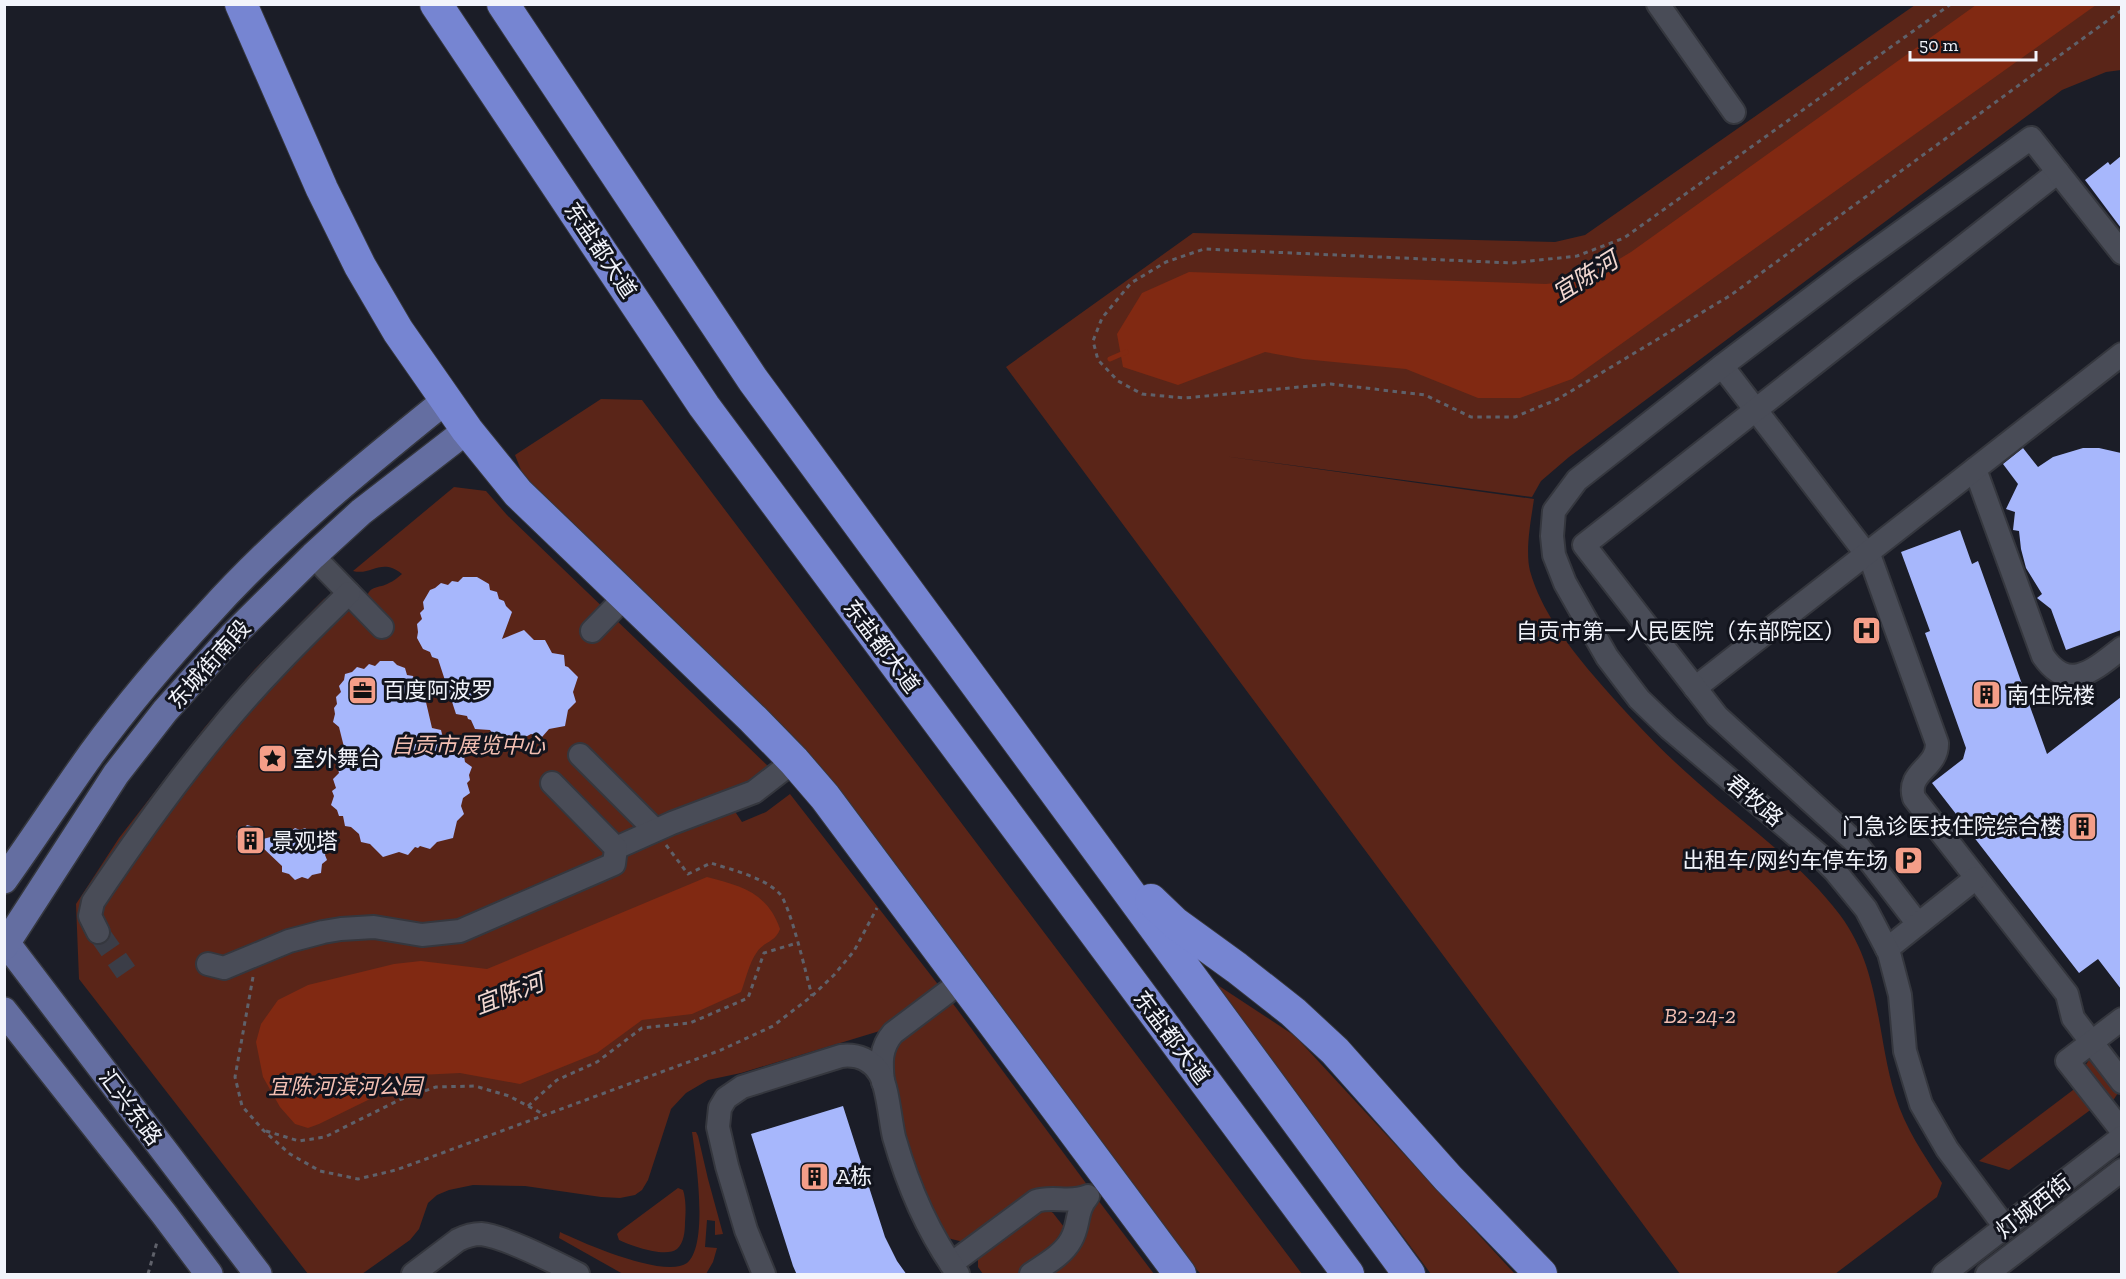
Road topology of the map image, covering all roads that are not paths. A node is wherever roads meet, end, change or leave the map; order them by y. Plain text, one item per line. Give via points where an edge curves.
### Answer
1 (240, 4) edge
2 (436, 4) edge
3 (503, 4) edge
4 (1658, 4) edge
5 (1734, 112) dead end
6 (2058, 172) junction
7 (2121, 253) edge
8 (2121, 354) edge
9 (1722, 366) junction
10 (446, 400) junction
11 (1755, 410) junction
12 (467, 430) junction
13 (1976, 469) junction
14 (1867, 554) junction
15 (313, 556) junction
16 (349, 593) junction
17 (625, 597) junction
18 (382, 627) dead end
19 (592, 632) dead end
20 (2121, 648) edge
21 (1695, 688) junction
22 (580, 755) dead end
23 (794, 761) junction
24 (552, 783) dead end
25 (655, 830) junction
26 (1091, 841) junction
27 (616, 848) junction
28 (1976, 878) junction
29 (4, 880) edge
30 (1918, 924) junction
31 (98, 932) tunnel mouth
32 (5, 943) edge
33 (1887, 949) junction
34 (208, 964) dead end
35 (962, 981) junction
36 (4, 1011) edge
37 (2121, 1018) edge
38 (893, 1033) junction
39 (2091, 1042) junction
40 (841, 1056) junction
41 (2121, 1082) edge
42 (883, 1084) junction
43 (2121, 1131) edge
44 (2121, 1137) edge
45 (2121, 1170) edge
46 (1099, 1188) junction
47 (2006, 1227) junction
48 (954, 1269) edge
49 (209, 1275) edge
50 (258, 1275) edge
51 (413, 1275) edge
52 (578, 1275) edge
53 (764, 1275) edge
54 (1031, 1275) edge
55 (1180, 1275) edge
56 (1348, 1275) edge
57 (1408, 1275) edge
58 (1540, 1275) edge
59 (1944, 1275) edge
60 (1987, 1275) edge

1 - 10 highway via 360,266 398,331
2 - 56 highway, 东盐都大道 via 704,405
3 - 26 highway via 753,380
4 - 5 street
6 - 7 street
6 - 9 street via 2031,138
6 - 11 street
8 - 13 street
9 - 11 street
9 - 33 street, 君牧路 via 1578,480 1554,511 1554,555 1565,584 1607,657 1639,699 1835,871 1866,909
10 - 12 highway
10 - 29 main road, 东城街南段 via 340,485 210,611 93,751
11 - 14 street
11 - 21 street via 1584,545
12 - 15 main road, 东城街南段 via 361,512
12 - 17 highway via 518,493
13 - 14 street
13 - 20 street via 2043,656 2050,666 2066,675 2087,673
14 - 21 street
14 - 28 street via 1937,743 1933,760 1915,778 1913,794
15 - 16 street
15 - 32 main road, 东城街南段 via 233,635 165,711 116,774
16 - 18 street
16 - 31 street via 217,732 148,820 93,902 90,916
17 - 19 street
17 - 23 highway
21 - 30 street via 1717,716 1855,842
22 - 25 street
23 - 25 street via 754,792
23 - 35 highway
24 - 27 street
25 - 27 street
26 - 57 highway
26 - 58 highway via 1175,923 1284,1004 1335,1051
27 - 34 street via 614,864 460,931 422,935 374,927 342,929 303,937 224,968
28 - 30 street
28 - 39 street via 2067,994 2071,1015
30 - 33 street
32 - 50 main road, 汇兴东路
33 - 47 street, 君牧路 via 1900,995 1905,1051 1921,1104 1947,1149
35 - 38 street
35 - 46 highway
36 - 49 main road, 汇兴东路
37 - 39 street
38 - 40 street via 876,1045
38 - 42 street via 882,1053
39 - 41 street
39 - 43 street via 2067,1061
40 - 42 street via 868,1061 881,1075
40 - 53 street via 742,1087 726,1098 720,1108 718,1127 727,1166
42 - 48 street via 908,1180
44 - 47 street, 灯城西街
45 - 60 street, 灯城西街
46 - 48 street via 1072,1201 1036,1202
46 - 54 street via 1079,1210 1068,1245
46 - 55 highway
47 - 59 street, 灯城西街
51 - 52 street via 466,1236 483,1234

